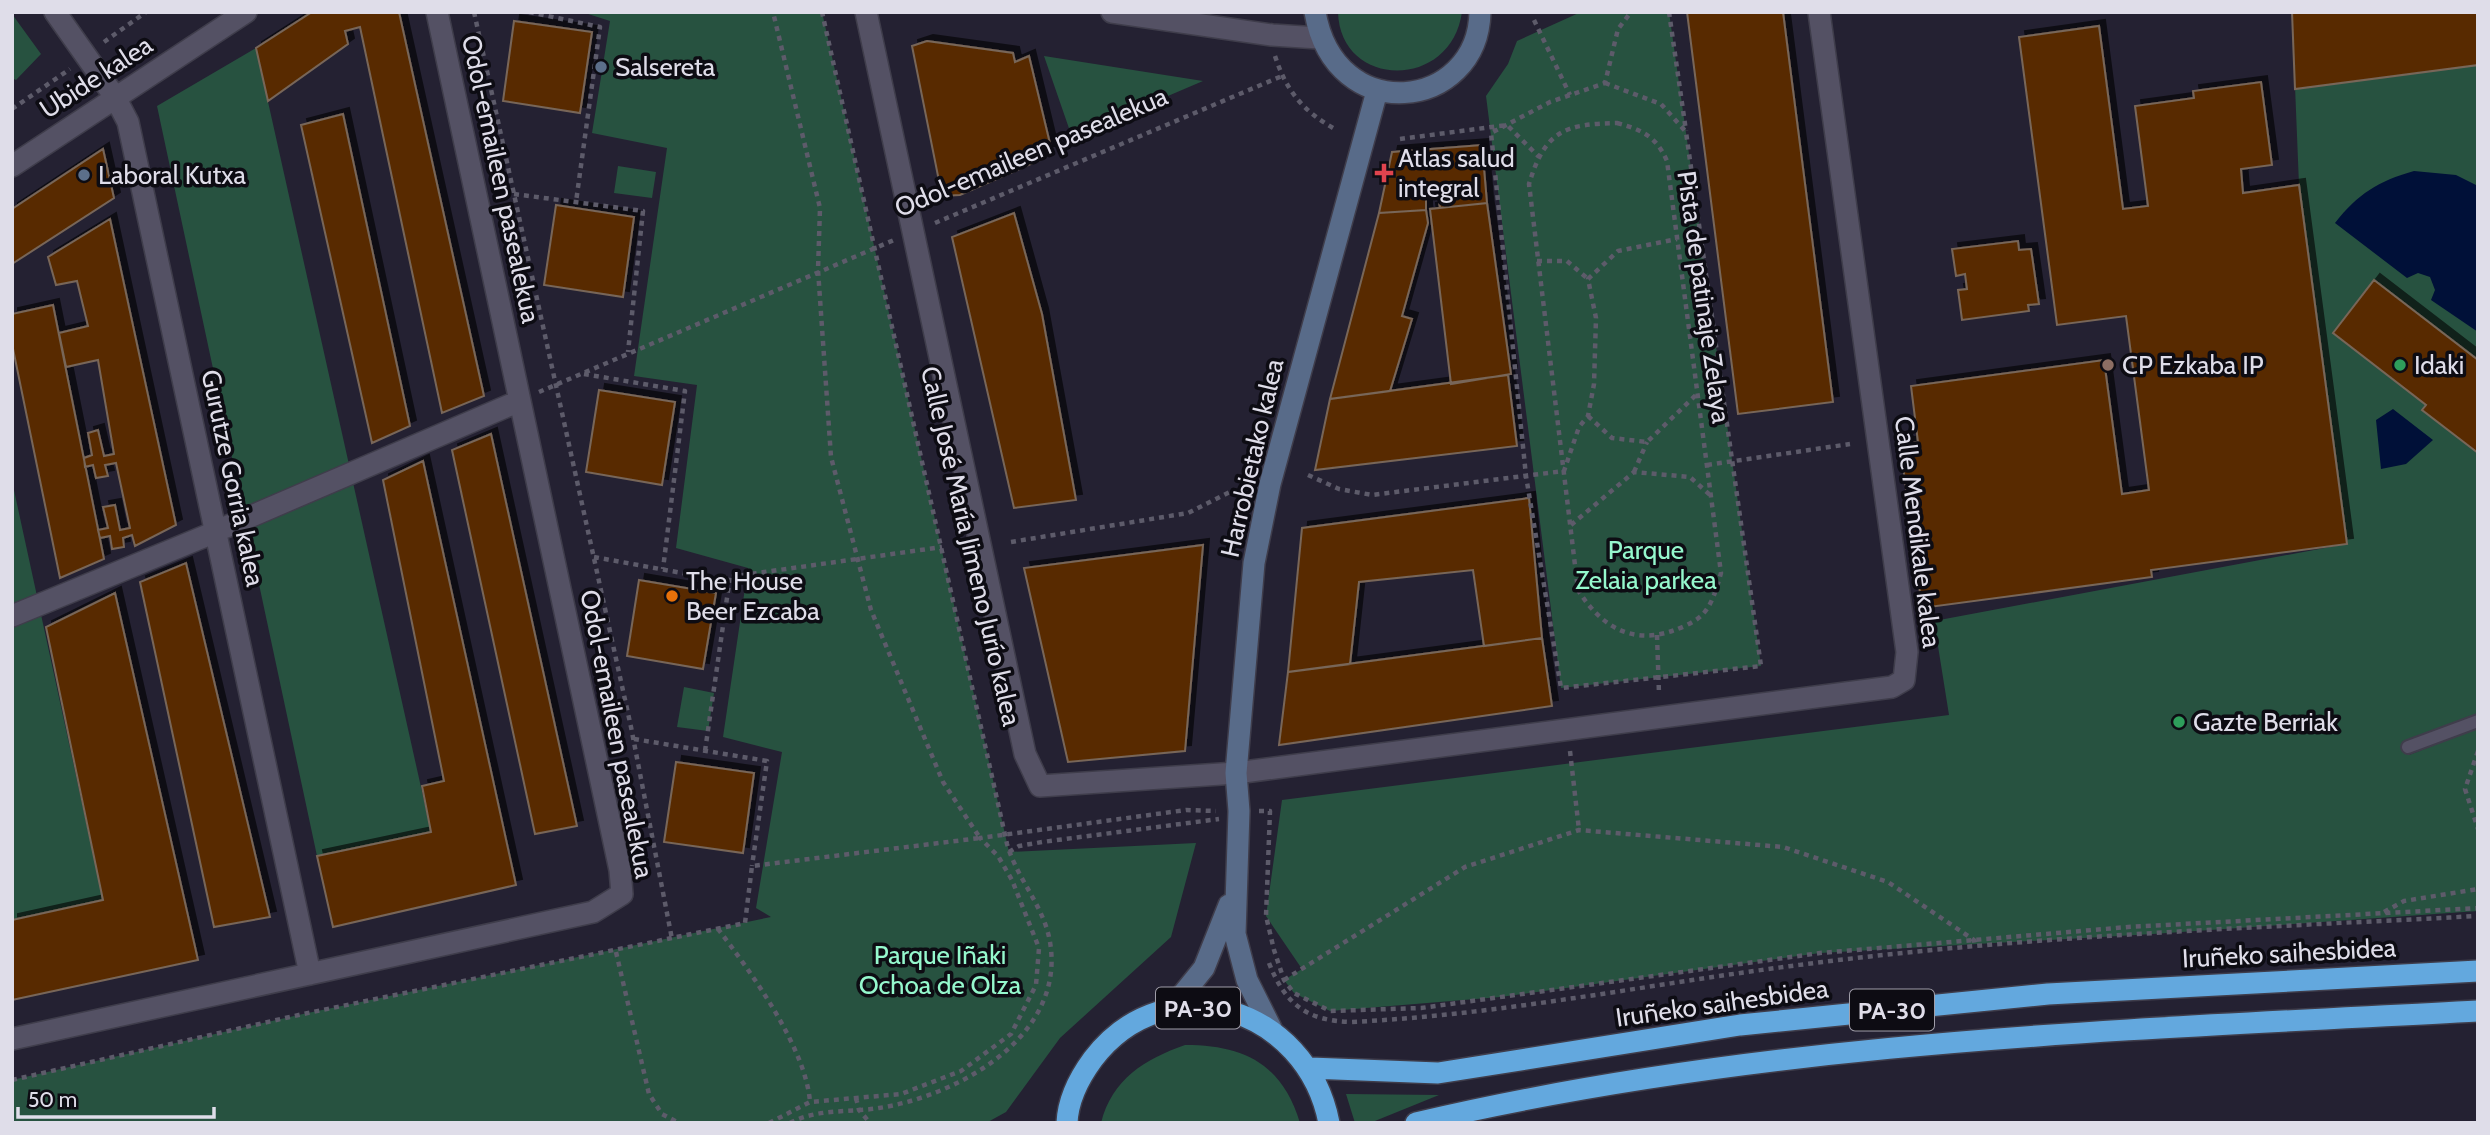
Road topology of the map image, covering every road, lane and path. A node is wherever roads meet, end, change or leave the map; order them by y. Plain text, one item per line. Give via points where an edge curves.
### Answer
1 (55, 12) edge
2 (246, 12) edge
3 (437, 12) edge
4 (474, 12) edge
5 (529, 12) edge
6 (773, 12) edge
7 (822, 12) edge
8 (866, 12) edge
9 (1112, 12) edge
10 (1315, 12) edge
11 (1480, 12) edge
12 (1631, 12) edge
13 (1669, 12) edge
14 (1819, 12) edge
15 (1534, 20) dead end
16 (1272, 34) junction
17 (1320, 38) junction
18 (1282, 76) junction
19 (1605, 83) junction
20 (1377, 91) junction
21 (1570, 95) junction
22 (115, 97) junction
23 (1507, 125) junction
24 (1333, 128) dead end
25 (1686, 132) junction
26 (1400, 139) dead end
27 (1538, 156) junction
28 (12, 166) edge
29 (514, 194) junction
30 (576, 202) junction
31 (914, 232) junction
32 (1677, 239) junction
33 (875, 248) junction
34 (1537, 261) junction
35 (818, 270) junction
36 (1588, 279) junction
37 (628, 353) junction
38 (581, 374) junction
39 (556, 385) junction
40 (1697, 394) junction
41 (532, 395) dead end
42 (510, 405) dead end
43 (1588, 416) junction
44 (1647, 442) junction
45 (1850, 443) dead end
46 (1732, 459) junction
47 (1707, 465) junction
48 (1564, 471) junction
49 (1634, 472) junction
50 (1308, 475) dead end
51 (1525, 476) junction
52 (1230, 492) dead end
53 (1710, 495) junction
54 (1571, 525) junction
55 (1011, 542) dead end
56 (942, 547) junction
57 (594, 557) junction
58 (858, 559) junction
59 (663, 569) junction
60 (730, 577) junction
61 (12, 616) edge
62 (1657, 635) junction
63 (1658, 677) junction
64 (1659, 718) junction
65 (2478, 721) edge
66 (1567, 730) junction
67 (634, 739) junction
68 (2408, 747) dead end
69 (705, 751) junction
70 (2478, 751) edge
71 (1236, 773) junction
72 (1243, 817) junction
73 (2478, 829) edge
74 (1579, 830) junction
75 (1005, 834) junction
76 (980, 838) junction
77 (1009, 852) junction
78 (751, 866) junction
79 (1259, 888) dead end
80 (1234, 889) junction
81 (2478, 889) edge
82 (1258, 900) dead end
83 (2478, 908) edge
84 (2380, 914) junction
85 (2478, 916) edge
86 (2377, 922) junction
87 (1261, 925) dead end
88 (718, 929) junction
89 (672, 939) junction
90 (1974, 940) junction
91 (1975, 947) junction
92 (616, 951) junction
93 (1266, 956) dead end
94 (2478, 971) edge
95 (310, 974) junction
96 (1284, 981) junction
97 (1170, 1010) junction
98 (2478, 1011) edge
99 (1271, 1028) junction
100 (12, 1038) edge
101 (1310, 1068) junction
102 (12, 1080) edge
103 (856, 1098) junction
104 (810, 1102) junction
105 (859, 1110) junction
106 (1063, 1119) edge
107 (679, 1123) edge
108 (769, 1123) edge
109 (790, 1123) edge
110 (870, 1123) edge
111 (1329, 1123) edge
112 (1416, 1123) edge

1 - 22 street, Gurutze Gorria kalea
2 - 22 street, Ubide kalea
3 - 95 street, Odol-emaileen pasealekua via 622,894 593,912
4 - 29 path
5 - 30 path via 600,27
6 - 35 path via 820,208
7 - 33 path, Calle José María Jimeno Jurío kalea
8 - 31 street, Calle José María Jimeno Jurío kalea
9 - 16 street
10 - 17 main road
11 - 20 main road via 1470,51 1453,73 1430,87 1404,93
12 - 19 path via 1618,29
13 - 25 path
14 - 64 street, Calle Mendikale kalea via 1908,652 1904,680 1892,687
15 - 21 path
16 - 17 street
16 - 18 path
17 - 20 main road via 1333,61 1352,80
18 - 24 path via 1293,97
18 - 31 path, Odol-emaileen pasealekua
19 - 21 path
19 - 25 path via 1661,104
20 - 71 main road, Harrobietako kalea via 1270,484 1254,563
21 - 23 path
22 - 28 street, Ubide kalea
22 - 95 street, Gurutze Gorria kalea via 128,122
23 - 26 path
23 - 27 path
23 - 51 path via 1490,133
25 - 46 path
27 - 32 path, Pista de patinaje Zelaya via 1558,133 1588,124 1617,123 1643,130 1660,145 1667,161
27 - 34 path, Pista de patinaje Zelaya via 1530,184
29 - 30 path
29 - 39 path
30 - 37 path via 643,211
31 - 33 path, Odol-emaileen pasealekua
31 - 71 street, Calle José María Jimeno Jurío kalea via 1025,754 1040,786
32 - 36 path via 1618,251
32 - 40 path, Pista de patinaje Zelaya
33 - 35 path, Odol-emaileen pasealekua
33 - 56 path, Calle José María Jimeno Jurío kalea
34 - 36 path via 1567,261
34 - 48 path, Pista de patinaje Zelaya
35 - 37 path, Odol-emaileen pasealekua
35 - 58 path via 831,457
36 - 43 path via 1598,344
37 - 38 path, Odol-emaileen pasealekua
38 - 39 path, Odol-emaileen pasealekua
38 - 59 path via 685,391
39 - 41 path, Odol-emaileen pasealekua
39 - 57 path
40 - 44 path
40 - 47 path, Pista de patinaje Zelaya
42 - 61 street
43 - 44 path via 1612,439
43 - 48 path via 1579,427
44 - 49 path
45 - 46 path
46 - 47 path
46 - 63 path via 1761,666
47 - 53 path, Pista de patinaje Zelaya
48 - 51 path
48 - 54 path, Pista de patinaje Zelaya
49 - 53 path via 1690,477
49 - 54 path
50 - 51 path via 1339,489 1371,495
51 - 63 path via 1561,688
52 - 55 path via 1188,513
53 - 62 path, Pista de patinaje Zelaya via 1721,573 1714,595 1701,616
54 - 62 path, Pista de patinaje Zelaya via 1578,590 1589,607 1612,629 1629,636
56 - 58 path
56 - 75 path, Calle José María Jimeno Jurío kalea
57 - 59 path
57 - 67 path
58 - 60 path
58 - 76 path via 871,610 943,782
59 - 60 path via 715,579
60 - 69 path
62 - 63 path
63 - 64 path
64 - 66 street, Calle Mendikale kalea
65 - 68 lane
66 - 71 street, Calle Mendikale kalea
66 - 74 path
67 - 69 path
67 - 89 path
69 - 78 path via 767,761
70 - 73 path via 2465,789
71 - 72 main road, Harrobietako kalea
72 - 75 path via 1186,810
72 - 77 path via 1019,846
72 - 79 path via 1264,830
72 - 80 main road, Harrobietako kalea
72 - 96 path via 1270,811 1266,916
74 - 90 path via 1783,847 1888,882
74 - 96 path via 1465,867
75 - 76 path
75 - 77 path, Calle José María Jimeno Jurío kalea
76 - 78 path
76 - 103 path via 1012,880 1040,948 1036,985 1011,1034 961,1071 901,1094
77 - 105 path via 1050,941 1050,973 1031,1021 1008,1051 971,1076 916,1100
78 - 88 path via 745,923
80 - 97 main road, Harrobietako kalea via 1204,968
80 - 99 main road, Harrobietako kalea via 1235,934 1247,980
81 - 84 path via 2404,901
82 - 87 path
83 - 84 path
84 - 86 path
84 - 90 path
85 - 86 path
86 - 91 path
88 - 89 path
88 - 104 path via 762,988 809,1084
89 - 92 path
90 - 91 path
90 - 96 path via 1820,953 1421,1008 1330,1011 1294,993
91 - 93 path via 1793,966 1518,1007 1351,1023 1326,1022 1298,1007 1279,986
92 - 102 path via 316,1011
92 - 107 path via 649,1094 662,1114
94 - 101 highway, Iruñeko saihesbidea / PA-30 via 2048,993 1740,1025 1438,1073
95 - 100 street, Odol-emaileen pasealekua
97 - 99 highway, PA-30 via 1205,1007 1239,1013
97 - 106 highway, PA-30 via 1134,1023 1104,1045 1081,1075
98 - 112 highway, PA-30 via 2109,1031 1814,1056 1520,1098
99 - 101 highway, PA-30
101 - 111 highway, PA-30
103 - 104 path
103 - 105 path
104 - 108 path
105 - 109 path via 811,1114
105 - 110 path

